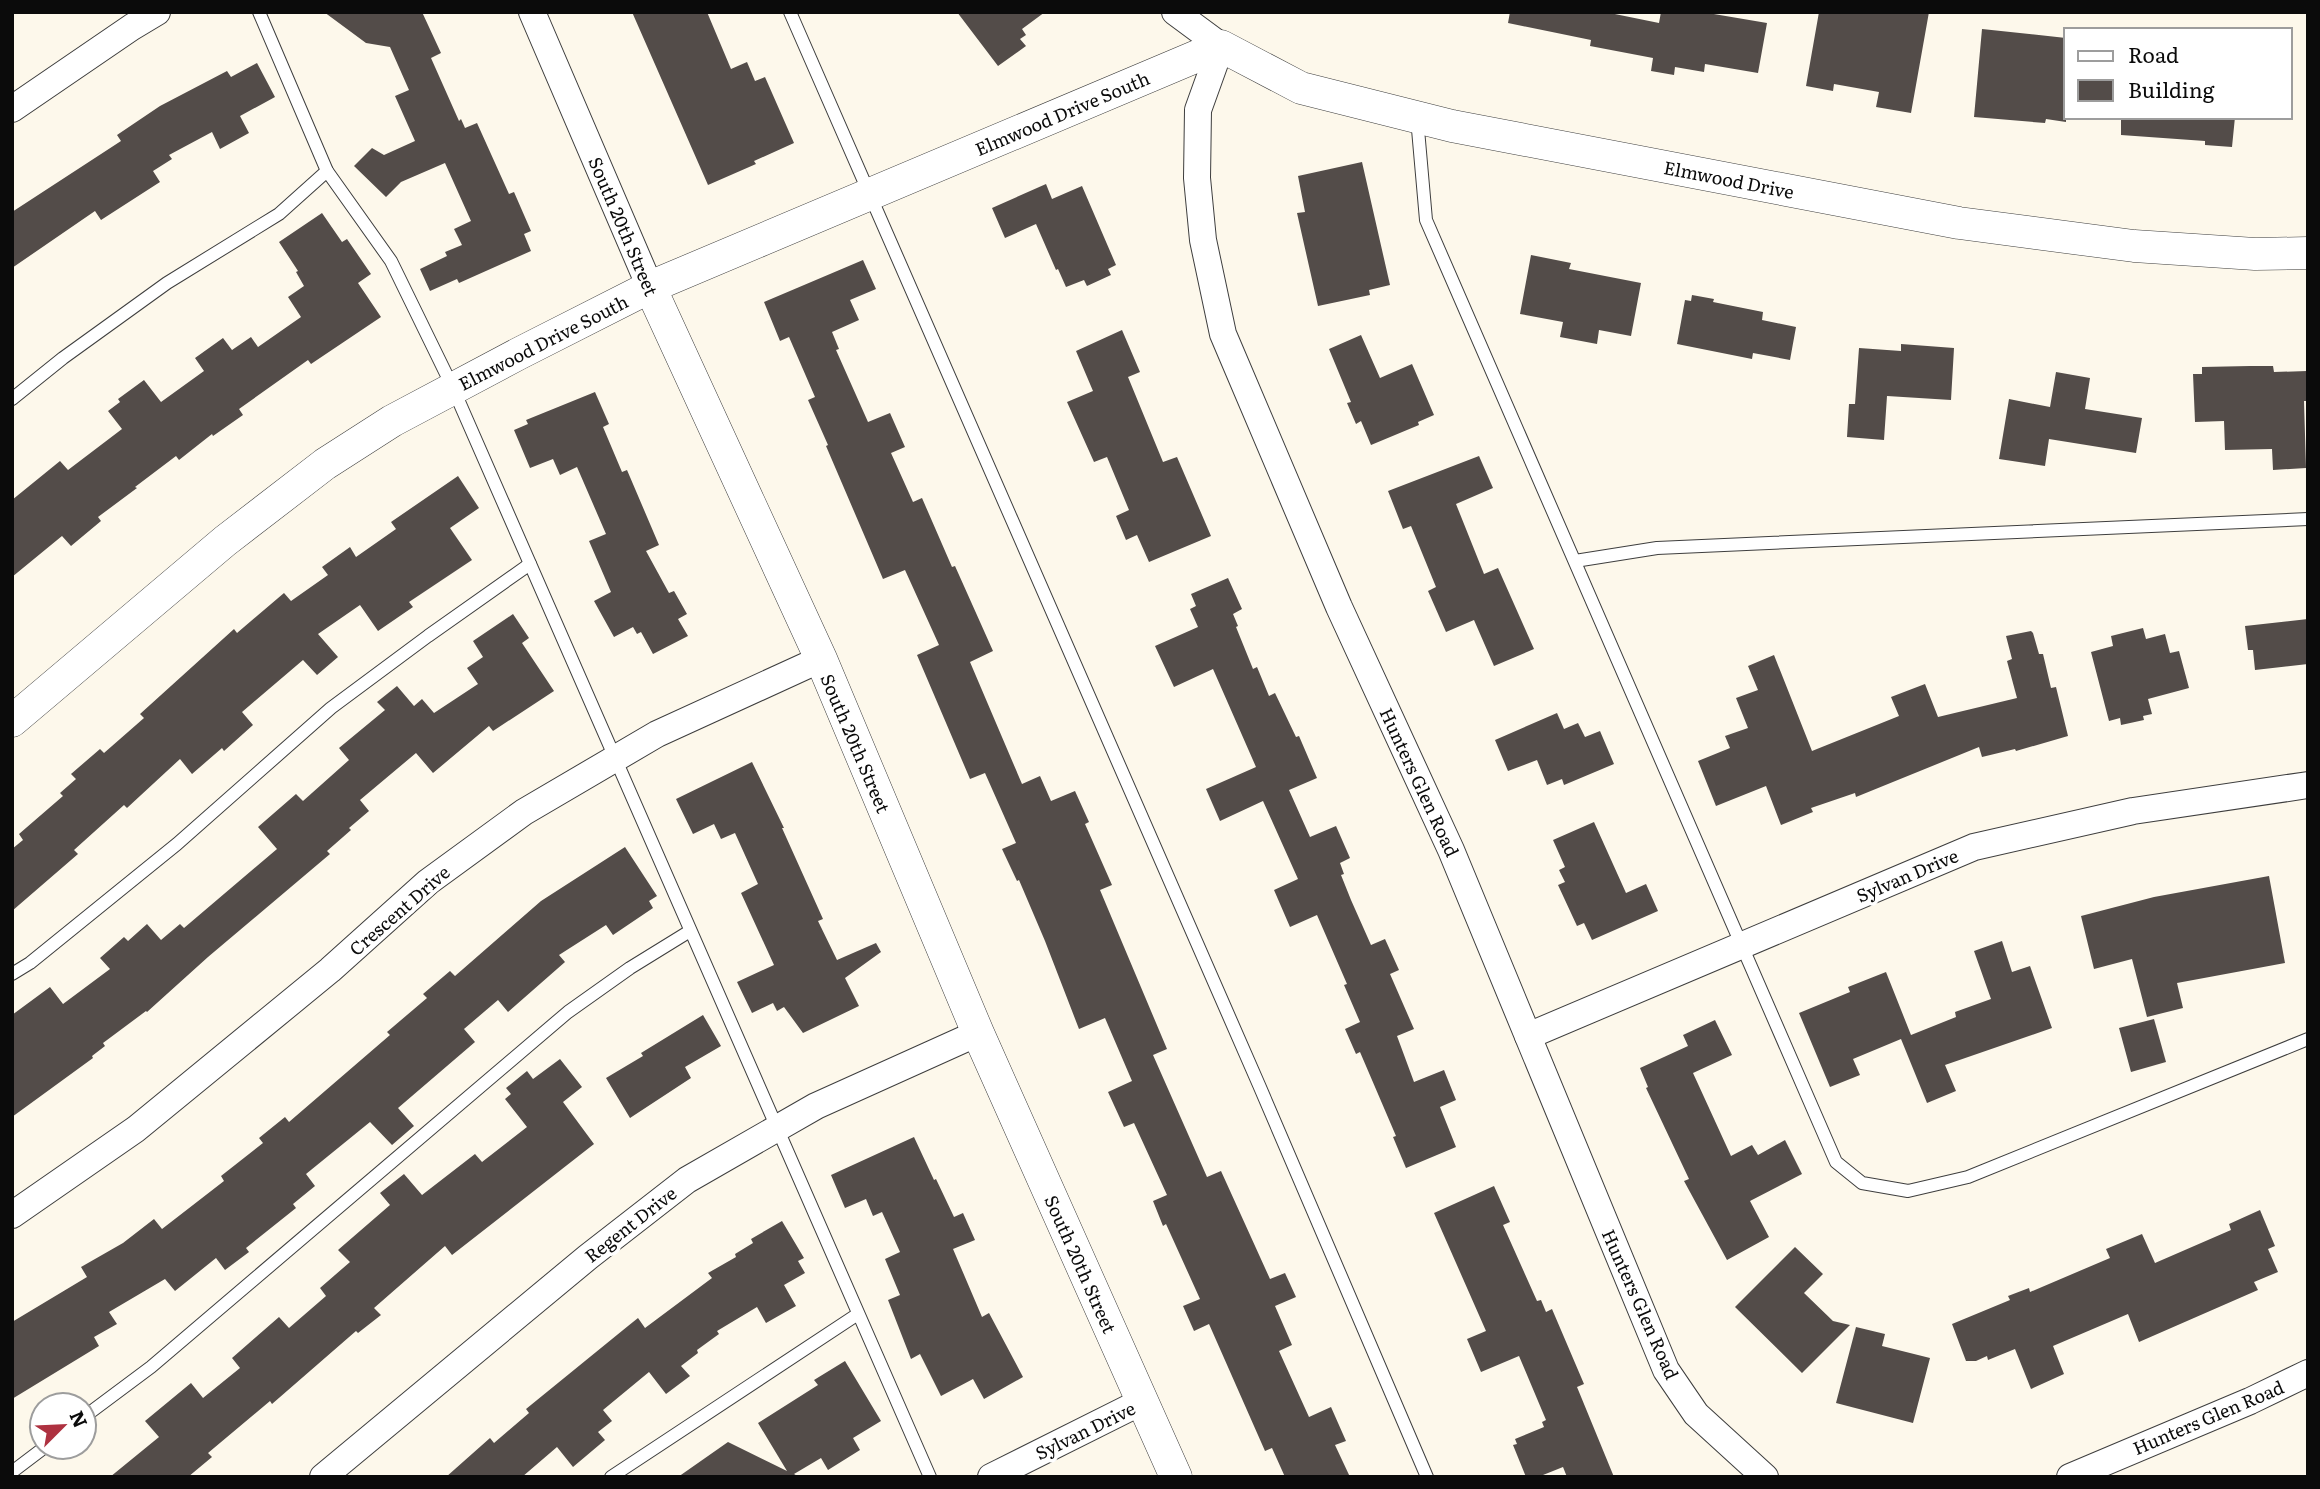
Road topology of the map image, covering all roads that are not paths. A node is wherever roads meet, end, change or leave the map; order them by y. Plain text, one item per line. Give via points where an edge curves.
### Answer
1 (157, 12) edge
2 (259, 12) edge
3 (532, 12) edge
4 (790, 12) edge
5 (1175, 12) edge
6 (1221, 46) junction
7 (12, 109) edge
8 (1417, 117) junction
9 (327, 171) junction
10 (870, 194) junction
11 (2308, 253) edge
12 (650, 287) junction
13 (453, 388) junction
14 (12, 399) edge
15 (2308, 519) edge
16 (1575, 561) junction
17 (530, 564) junction
18 (821, 659) junction
19 (12, 721) edge
20 (615, 759) junction
21 (2308, 785) edge
22 (690, 931) junction
23 (1743, 946) junction
24 (12, 974) edge
25 (978, 1032) junction
26 (1528, 1035) junction
27 (2308, 1039) edge
28 (776, 1129) junction
29 (12, 1215) edge
30 (858, 1314) junction
31 (2308, 1373) edge
32 (1143, 1401) junction
33 (98, 1407) edge
34 (28, 1460) edge
35 (12, 1472) edge
36 (323, 1477) edge
37 (611, 1477) edge
38 (930, 1477) edge
39 (991, 1477) edge
40 (1176, 1477) edge
41 (1427, 1477) edge
42 (1765, 1477) edge
43 (2070, 1477) edge

1 - 7 street
2 - 9 lane
3 - 12 street, South 20th Street
4 - 10 lane
5 - 6 street, Elmwood Drive
6 - 8 street, Elmwood Drive via 1301,88
6 - 10 street, Elmwood Drive South
6 - 26 street, Hunters Glen Road via 1198,110 1197,178 1203,240 1223,334
8 - 11 street, Elmwood Drive via 1959,223 2134,246
8 - 16 lane via 1426,220
9 - 13 lane via 391,261
9 - 14 lane via 279,214 167,284
10 - 12 street, Elmwood Drive South
10 - 41 lane
12 - 13 street, Elmwood Drive South
12 - 18 street, South 20th Street
13 - 17 lane
13 - 19 street, Elmwood Drive South via 325,464 225,541
15 - 16 lane via 1657,548
16 - 23 lane
17 - 20 lane
17 - 24 lane via 331,708 177,844
18 - 20 street, Crescent Drive via 657,734
18 - 25 street, South 20th Street
20 - 22 lane
20 - 29 street, Crescent Drive via 524,812 428,882 330,970 136,1129
21 - 23 street, Sylvan Drive via 2133,811 1974,846
22 - 28 lane
22 - 33 lane via 568,1012 151,1367
23 - 26 street, Sylvan Drive
23 - 27 lane via 1836,1162 1862,1183 1908,1191 1968,1177
25 - 28 street, Regent Drive
25 - 32 street, South 20th Street
26 - 42 street, Hunters Glen Road via 1666,1370 1696,1414
28 - 30 lane
28 - 36 street, Regent Drive via 687,1180
30 - 37 lane
30 - 38 lane
31 - 43 street, Hunters Glen Road
32 - 39 street, Sylvan Drive
32 - 40 street, South 20th Street
34 - 35 lane

